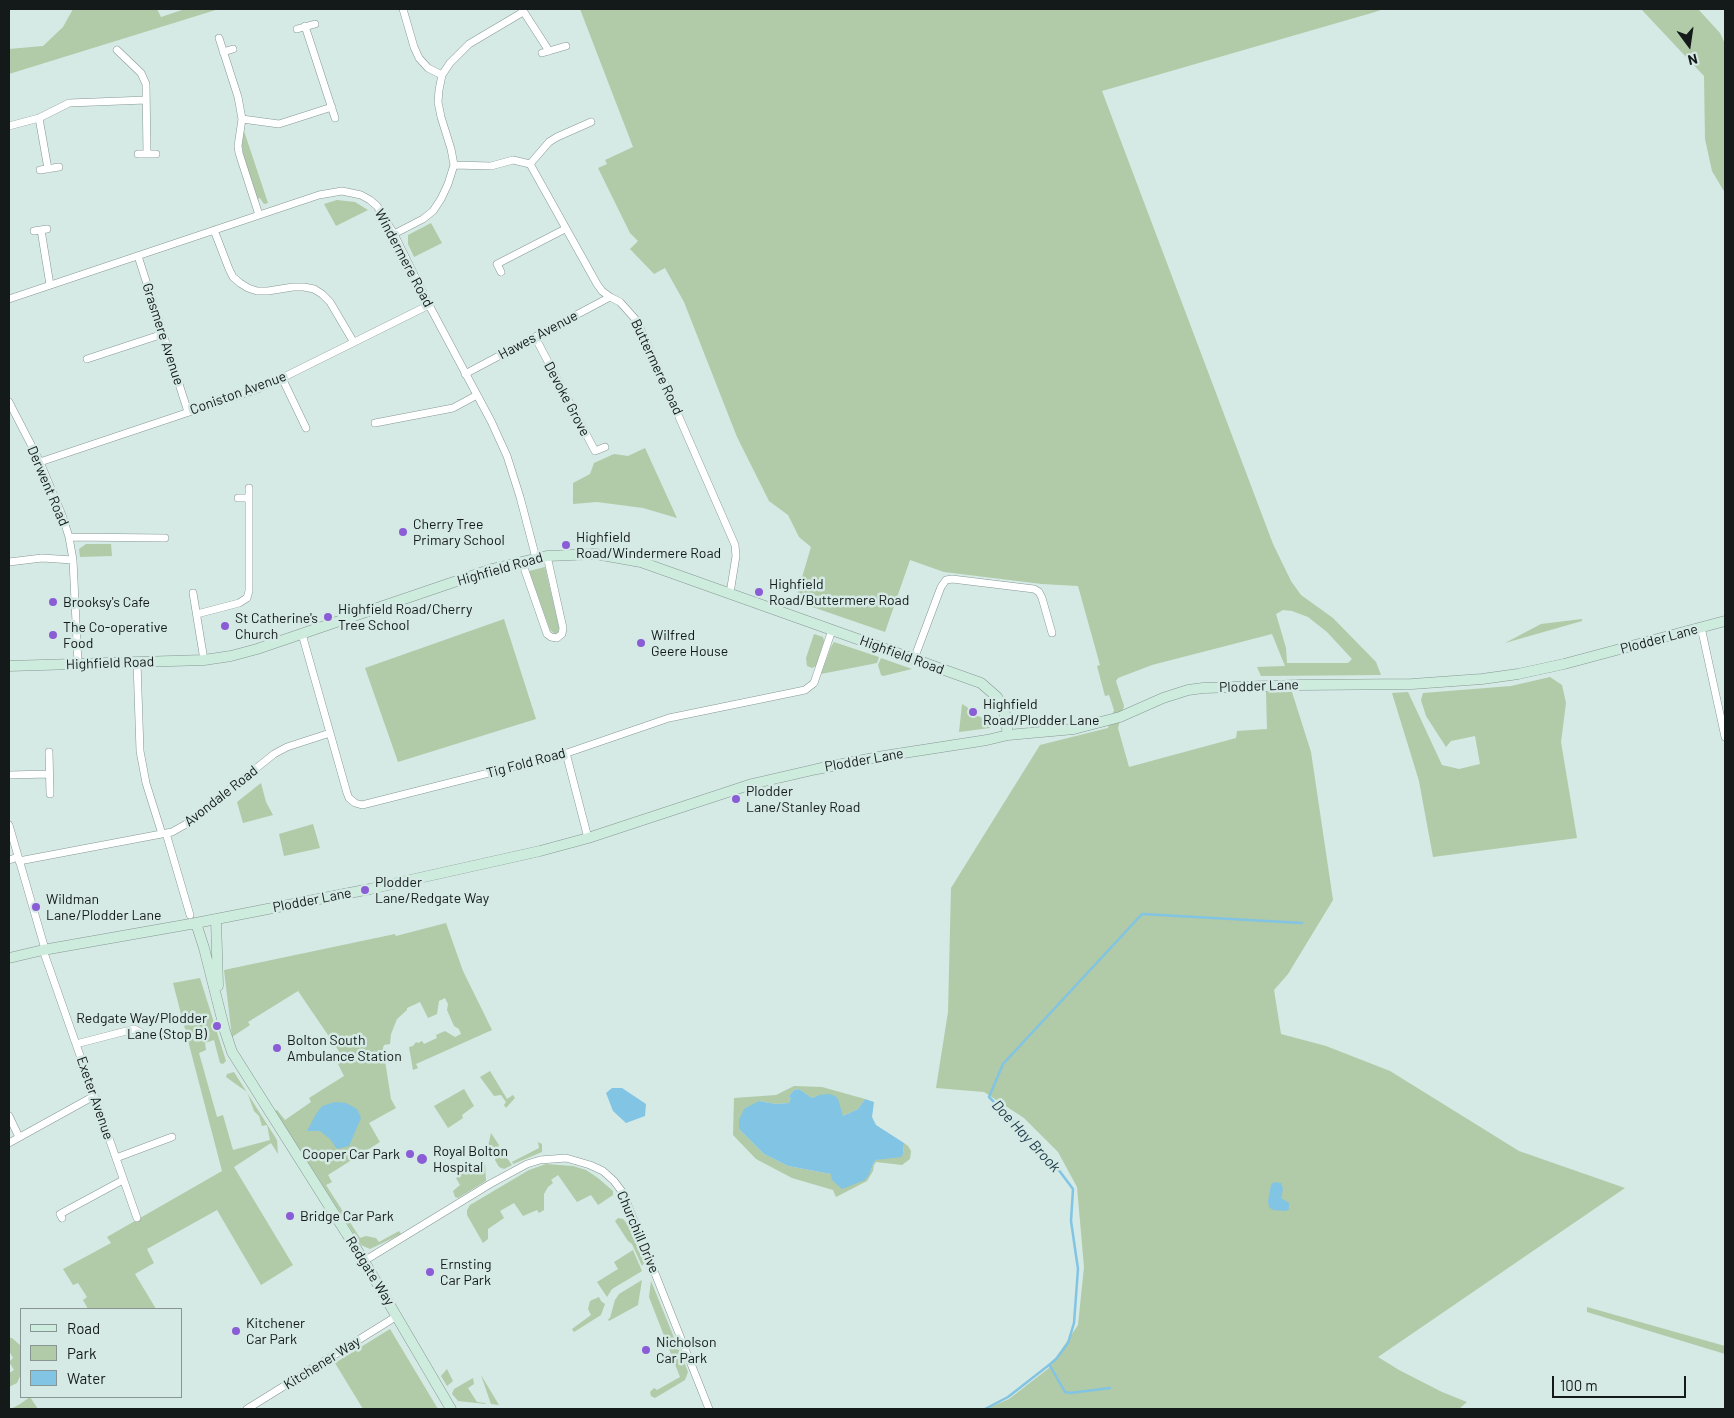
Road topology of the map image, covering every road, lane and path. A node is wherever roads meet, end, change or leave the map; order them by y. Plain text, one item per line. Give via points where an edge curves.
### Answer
1 (403, 9) edge
2 (522, 10) edge
3 (315, 24) dead end
4 (305, 26) junction
5 (297, 29) dead end
6 (218, 38) dead end
7 (566, 46) dead end
8 (233, 49) dead end
9 (117, 50) dead end
10 (224, 52) junction
11 (442, 75) junction
12 (146, 100) junction
13 (332, 107) junction
14 (580, 117) dead end
15 (39, 118) junction
16 (242, 118) junction
17 (335, 118) dead end
18 (591, 122) dead end
19 (583, 125) junction
20 (9, 126) edge
21 (138, 154) dead end
22 (147, 154) junction
23 (156, 154) dead end
24 (530, 164) junction
25 (454, 165) junction
26 (59, 167) dead end
27 (260, 215) junction
28 (565, 228) junction
29 (41, 230) dead end
30 (214, 230) junction
31 (394, 234) junction
32 (138, 256) junction
33 (501, 272) dead end
34 (50, 285) junction
35 (610, 297) junction
36 (9, 299) edge
37 (429, 305) junction
38 (164, 334) junction
39 (535, 337) junction
40 (353, 341) junction
41 (87, 359) dead end
42 (465, 374) junction
43 (282, 378) junction
44 (477, 395) junction
45 (9, 402) edge
46 (188, 412) junction
47 (375, 423) dead end
48 (306, 428) dead end
49 (605, 446) dead end
50 (40, 462) junction
51 (249, 488) dead end
52 (238, 498) dead end
53 (249, 498) junction
54 (69, 537) junction
55 (166, 538) dead end
56 (240, 553) dead end
57 (249, 554) junction
58 (541, 557) junction
59 (73, 560) junction
60 (9, 562) edge
61 (522, 562) junction
62 (193, 593) dead end
63 (730, 593) junction
64 (197, 614) junction
65 (1725, 621) edge
66 (1701, 627) junction
67 (832, 630) junction
68 (302, 634) junction
69 (1052, 634) dead end
70 (914, 659) junction
71 (204, 660) junction
72 (137, 662) junction
73 (78, 664) junction
74 (9, 666) edge
75 (330, 733) junction
76 (1008, 735) junction
77 (1725, 737) edge
78 (49, 752) dead end
79 (566, 753) junction
80 (50, 774) junction
81 (9, 775) edge
82 (50, 794) dead end
83 (9, 825) edge
84 (164, 834) junction
85 (588, 838) junction
86 (18, 859) junction
87 (9, 860) edge
88 (193, 919) junction
89 (216, 919) junction
90 (44, 949) junction
91 (9, 958) edge
92 (218, 1002) junction
93 (140, 1032) dead end
94 (76, 1044) junction
95 (94, 1096) junction
96 (9, 1116) edge
97 (19, 1137) junction
98 (172, 1137) dead end
99 (9, 1143) edge
100 (116, 1158) junction
101 (123, 1180) junction
102 (62, 1218) dead end
103 (137, 1218) dead end
104 (364, 1261) junction
105 (397, 1316) junction
106 (247, 1409) edge
107 (451, 1409) edge
108 (709, 1409) edge

1 - 11 street via 419,58 428,68
2 - 7 street via 546,52
2 - 11 street via 470,44
3 - 4 street
4 - 5 street
4 - 13 street
6 - 10 street
8 - 10 street
9 - 12 street via 129,58 144,78
10 - 16 street
11 - 25 street via 438,102 440,117
12 - 15 street via 76,101
12 - 22 street
13 - 16 street via 285,123
13 - 17 street
14 - 19 street
15 - 20 street
15 - 26 street via 44,170
16 - 27 street via 239,152
18 - 19 street
19 - 24 street via 549,142
21 - 22 street
22 - 23 street
24 - 25 street via 513,160 491,166
24 - 28 street, Buttermere Road
25 - 31 street via 433,211
27 - 30 street, Windermere Road
27 - 31 street, Windermere Road via 319,195 352,192 377,206
28 - 33 street via 497,264
28 - 35 street, Buttermere Road via 596,284
29 - 34 street
30 - 32 street, Windermere Road
30 - 40 street via 228,270 240,283 257,291 304,287 322,294
31 - 37 street, Windermere Road
32 - 34 street, Windermere Road
32 - 38 street, Grasmere Avenue
34 - 36 street, Windermere Road
35 - 39 street, Hawes Avenue
35 - 63 street, Buttermere Road via 620,302 638,321 733,539 736,556
37 - 40 street, Coniston Avenue
37 - 42 street, Windermere Road
38 - 41 street
38 - 46 street, Grasmere Avenue
39 - 42 street, Hawes Avenue
39 - 49 street, Devoke Grove via 595,451
40 - 43 street, Coniston Avenue
42 - 44 street, Windermere Road
43 - 46 street, Coniston Avenue
43 - 48 street
44 - 47 street via 453,408
44 - 58 street, Windermere Road via 507,456
45 - 50 street, Derwent Road
46 - 50 street, Coniston Avenue
50 - 54 street, Derwent Road
51 - 53 street
52 - 53 street
53 - 57 street
54 - 55 street
54 - 59 street, Derwent Road
56 - 57 street
57 - 64 street via 247,598
58 - 61 main road, Highfield Road
58 - 61 street, Windermere Road via 563,628 557,638 547,634
58 - 63 main road, Highfield Road via 596,554 628,559
59 - 60 street via 42,558
59 - 73 street, Derwent Road
61 - 68 main road, Highfield Road via 492,569
62 - 64 street
63 - 67 main road, Highfield Road
64 - 71 street
65 - 66 main road, Plodder Lane
66 - 76 main road, Plodder Lane via 1518,674 1442,683 1203,688 1174,694 1120,717 1085,726 1058,732
66 - 77 street
67 - 70 main road, Highfield Road
67 - 79 street, Tig Fold Road via 814,683 805,690 669,718
68 - 71 main road, Highfield Road via 231,656
68 - 75 street, Tig Fold Road
69 - 70 street via 1042,598 1034,589 946,580
70 - 76 main road, Highfield Road via 981,683 991,690 1004,708
71 - 72 main road, Highfield Road
72 - 73 main road, Highfield Road
72 - 84 street via 140,751 146,783
73 - 74 main road, Highfield Road
75 - 79 street, Tig Fold Road via 349,798 362,805
75 - 84 street, Avondale Road via 274,754 188,823
76 - 85 main road, Plodder Lane via 884,756 752,784
78 - 80 street
79 - 85 street
80 - 81 street
80 - 82 street
83 - 86 street, Exeter Avenue
84 - 86 street, Avondale Road
84 - 88 street
85 - 89 main road, Plodder Lane via 376,888
86 - 87 street, Avondale Road
86 - 90 street, Exeter Avenue
88 - 89 main road, Plodder Lane
88 - 90 main road, Plodder Lane
88 - 92 main road, Redgate Way
89 - 92 main road, Redgate Way
90 - 91 main road, Plodder Lane
90 - 94 street, Exeter Avenue
92 - 104 main road, Redgate Way via 232,1052
93 - 94 street via 134,1030
94 - 95 street, Exeter Avenue
95 - 97 street
95 - 100 street, Exeter Avenue
96 - 97 street
97 - 99 street
98 - 100 street
100 - 101 street, Exeter Avenue
101 - 102 street via 60,1214
101 - 103 street, Exeter Avenue
104 - 105 main road, Redgate Way
104 - 108 street, Churchill Drive via 527,1164 566,1158 590,1165 614,1181 628,1202
105 - 106 street, Kitchener Way
105 - 107 main road, Redgate Way

